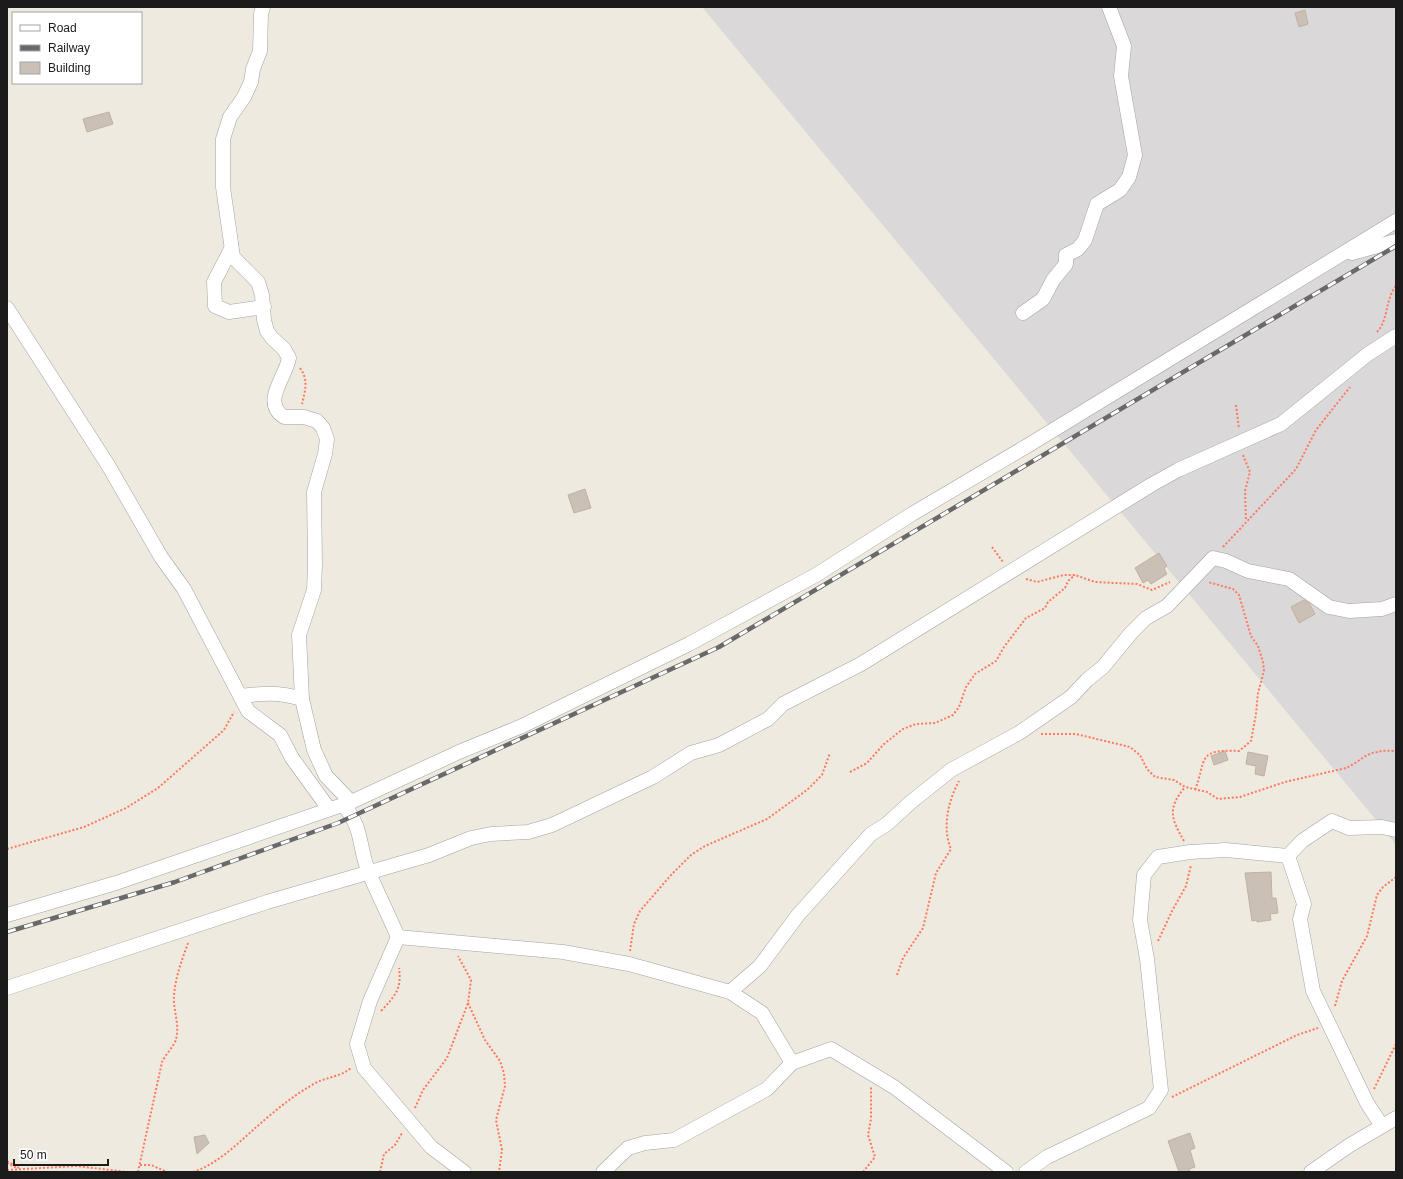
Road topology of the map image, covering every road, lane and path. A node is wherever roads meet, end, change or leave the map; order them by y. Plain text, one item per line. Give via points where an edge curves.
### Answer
1 (263, 7) edge
2 (1110, 7) edge
3 (1396, 221) edge
4 (1396, 241) edge
5 (231, 249) junction
6 (1338, 256) junction
7 (1396, 286) edge
8 (264, 307) junction
9 (7, 308) edge
10 (1023, 313) dead end
11 (1374, 334) dead end
12 (1396, 336) edge
13 (289, 358) junction
14 (1350, 385) dead end
15 (1236, 405) dead end
16 (308, 418) junction
17 (1239, 442) junction
18 (1246, 521) junction
19 (992, 547) dead end
20 (1213, 558) junction
21 (1011, 570) junction
22 (1075, 575) junction
23 (1193, 580) junction
24 (1173, 581) dead end
25 (1396, 604) edge
26 (242, 696) junction
27 (302, 699) junction
28 (1020, 733) junction
29 (1396, 752) edge
30 (830, 753) dead end
31 (970, 761) junction
32 (850, 772) dead end
33 (1185, 787) junction
34 (1195, 790) junction
35 (347, 804) junction
36 (329, 809) junction
37 (1396, 830) edge
38 (7, 849) edge
39 (1190, 852) junction
40 (1288, 856) junction
41 (368, 871) junction
42 (1396, 877) edge
43 (7, 915) edge
44 (398, 937) junction
45 (448, 941) junction
46 (188, 942) dead end
47 (1147, 959) junction
48 (628, 964) junction
49 (399, 966) dead end
50 (897, 975) dead end
51 (7, 988) edge
52 (730, 992) junction
53 (468, 1003) junction
54 (380, 1013) dead end
55 (1329, 1022) junction
56 (360, 1057) junction
57 (792, 1063) junction
58 (872, 1073) junction
59 (1170, 1098) dead end
60 (1396, 1118) edge
61 (409, 1121) junction
62 (1382, 1126) junction
63 (7, 1162) edge
64 (140, 1165) junction
65 (20, 1169) junction
66 (7, 1170) edge
67 (127, 1172) edge
68 (138, 1172) edge
69 (168, 1172) edge
70 (193, 1172) edge
71 (380, 1172) edge
72 (464, 1172) edge
73 (499, 1172) edge
74 (603, 1172) edge
75 (863, 1172) edge
76 (1006, 1172) edge
77 (1026, 1172) edge
78 (1311, 1172) edge

1 - 5 street via 260,51 251,82 230,117 223,139 223,187
2 - 10 street via 1124,46 1121,76 1124,103 1136,155 1129,177 1120,190 1097,204 1085,240 1078,249 1066,255 1066,264 1053,280 1043,299
3 - 6 street
4 - 6 street
5 - 8 street via 236,261 258,282
5 - 8 street via 214,282 216,306 229,312
6 - 35 street via 816,575 689,644 522,726
7 - 11 path via 1387,313
8 - 13 street via 267,331
9 - 26 street via 108,465 161,557 184,589
12 - 17 street via 1368,354 1281,424
13 - 16 path via 299,366 306,379 302,404
13 - 16 street via 276,391 276,408 284,417
14 - 18 path via 1316,430 1296,469
15 - 17 path
16 - 27 street via 318,421 327,439 314,492 314,590 299,635
17 - 18 path via 1250,472 1245,491
17 - 21 street via 1178,470
18 - 20 path
19 - 21 path via 998,558
20 - 23 street
20 - 25 street via 1248,571 1289,579 1329,607 1355,611 1382,609
21 - 22 path via 1037,582
21 - 41 street via 861,664 783,704 768,719 719,745 691,753 653,777 552,826 528,832 471,838 429,855
22 - 24 path via 1095,582 1137,584 1152,590
22 - 32 path via 1045,608 1026,618 996,661 975,674 953,715 903,729 867,762
23 - 28 street via 1168,606 1146,618 1103,667 1071,696
23 - 34 path via 1224,585 1239,595 1251,636 1261,653 1264,670 1251,741 1239,751 1218,750 1208,755 1200,770
26 - 27 street via 269,692
26 - 36 street via 252,715 283,738 296,763
26 - 38 path via 224,730 158,788 126,808 84,827
27 - 35 street via 314,750 326,776
28 - 31 street
28 - 33 path via 1076,734 1130,747 1140,755 1147,769 1155,777 1174,780
29 - 34 path via 1369,754 1355,765 1285,782 1240,797 1218,799 1207,792
30 - 48 path via 822,775 807,790 766,819 705,846 671,875 640,911 634,924
31 - 50 path via 949,808 946,836 951,849 936,873 923,928 903,958
31 - 52 street via 951,770 887,824 871,834 798,915 760,966
33 - 34 path
33 - 39 path via 1173,804 1172,812 1174,822
35 - 36 street
35 - 41 street via 362,841
36 - 43 street via 116,883
37 - 40 street via 1382,827 1349,828 1332,821 1302,841
39 - 40 street via 1226,850
39 - 47 path via 1192,862 1186,886
39 - 47 street via 1158,857 1144,875 1140,920
40 - 55 street via 1304,904 1300,919 1313,991
41 - 44 street
41 - 51 street
42 - 55 path via 1377,895 1367,936 1342,981
44 - 45 street
44 - 56 street via 370,1001 357,1044
45 - 48 street via 563,952
45 - 53 path via 471,980
46 - 64 path via 178,973 174,997 176,1041 162,1062
47 - 77 street via 1161,1090 1149,1108 1046,1157
48 - 52 street
49 - 54 path via 398,990
52 - 57 street via 762,1013
53 - 61 path via 450,1052 424,1090
53 - 73 path via 485,1040 500,1060 504,1072 505,1086 496,1120 502,1150
55 - 59 path
55 - 62 street via 1367,1103
56 - 61 street via 364,1068
56 - 70 path via 347,1072 311,1085 274,1112 229,1152
57 - 58 street via 831,1049
57 - 74 street via 767,1089 674,1140 645,1143 628,1148
58 - 75 path via 868,1135 875,1157
58 - 76 street
60 - 62 street
61 - 71 path via 395,1145 384,1154
61 - 72 street via 431,1146
62 - 78 street
63 - 65 path
64 - 68 path
64 - 69 path via 155,1166
65 - 66 path
65 - 67 path via 77,1166

